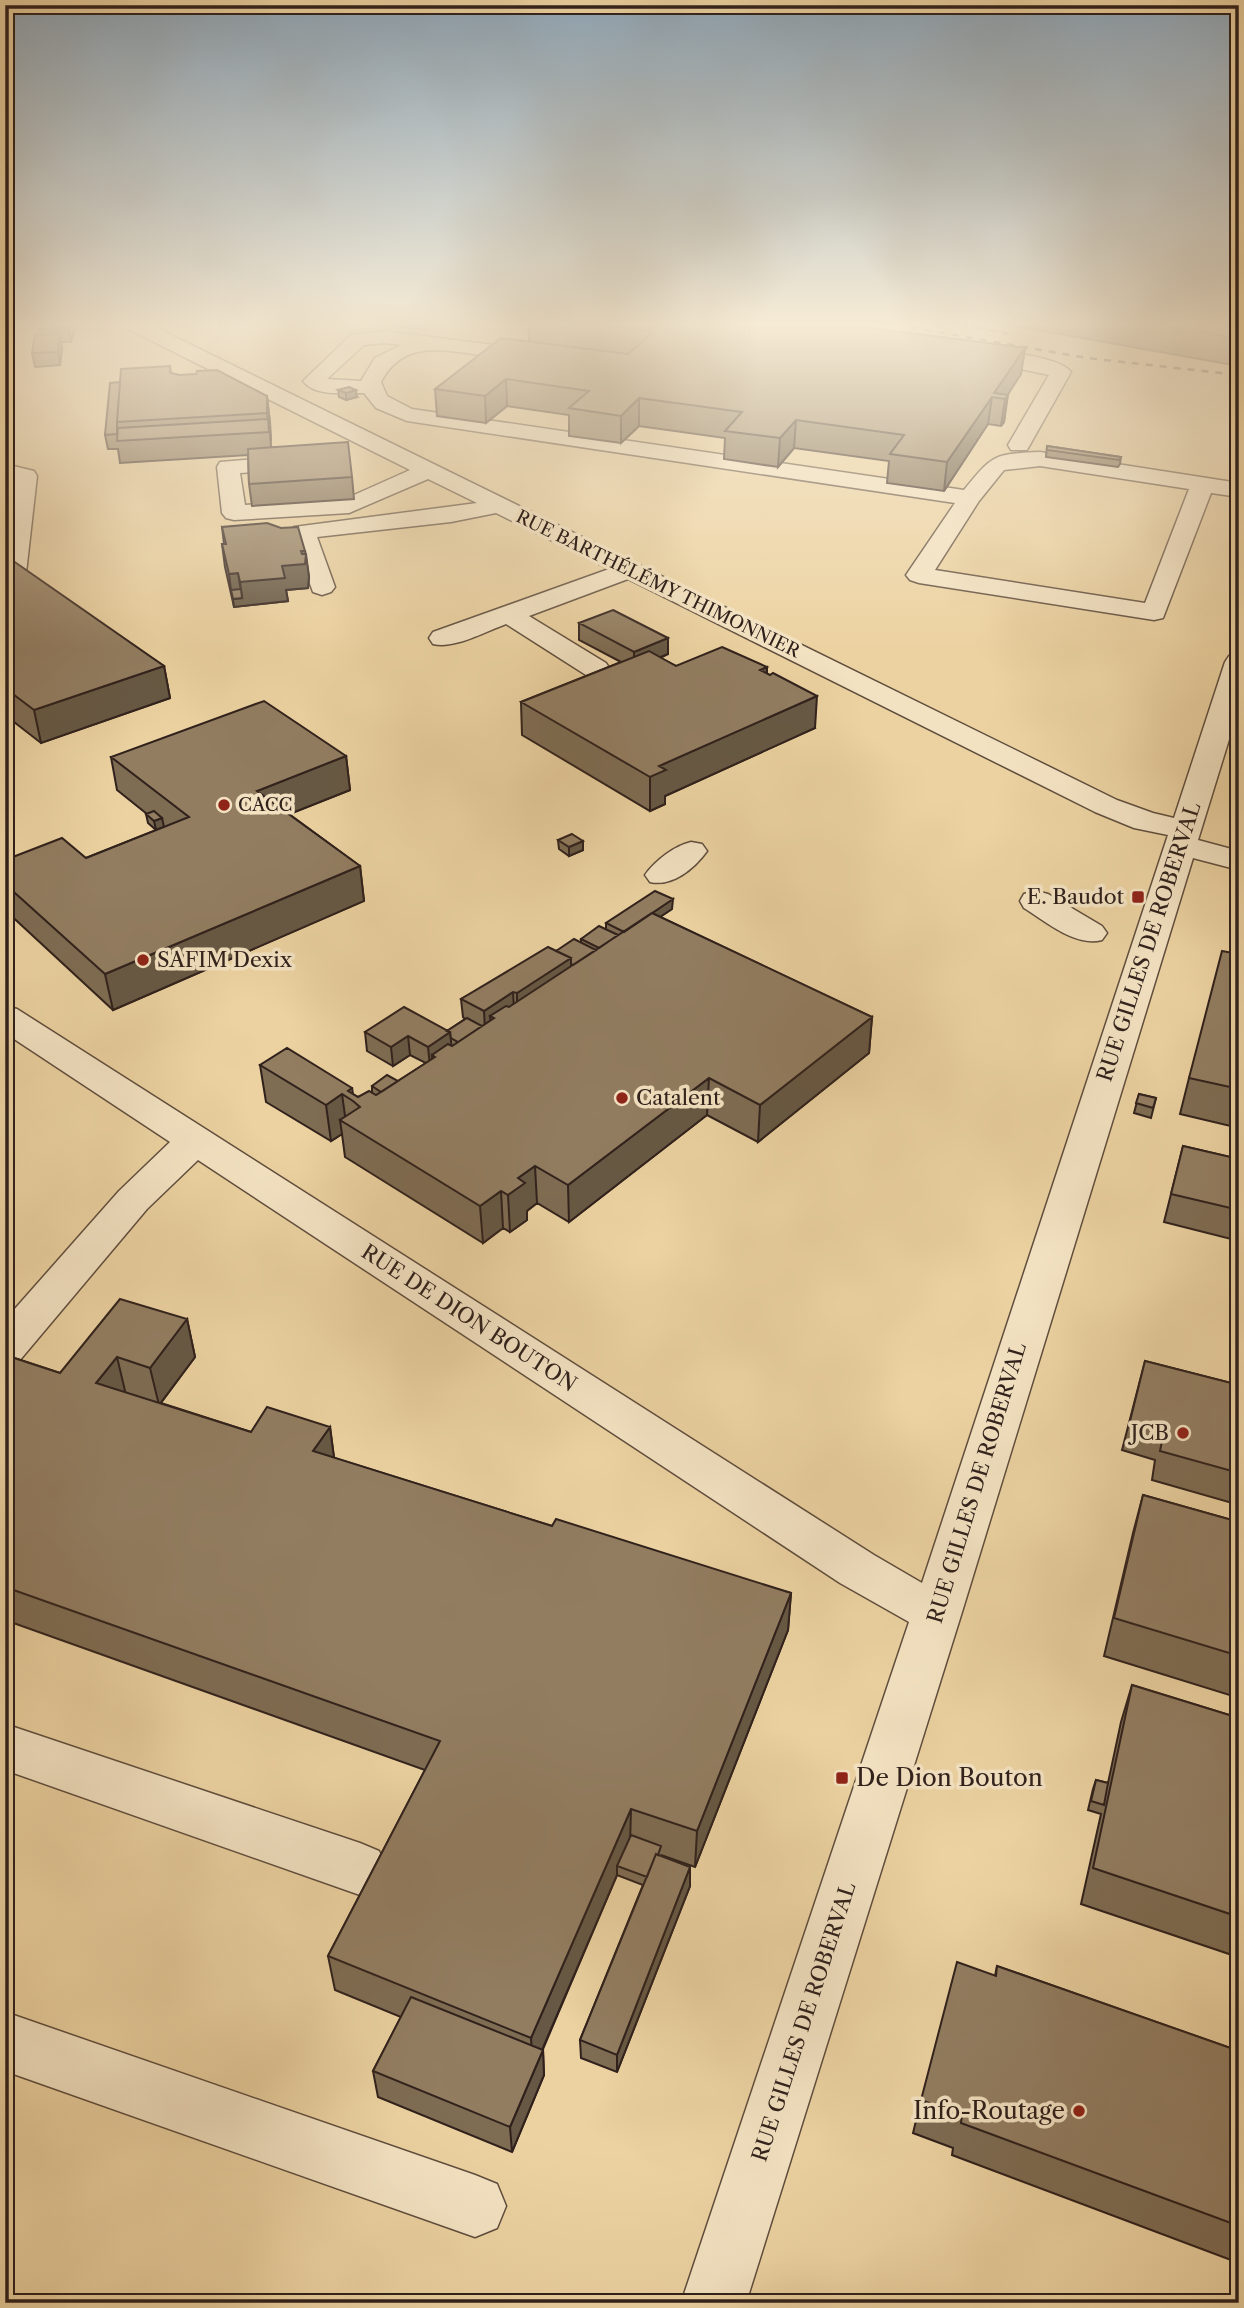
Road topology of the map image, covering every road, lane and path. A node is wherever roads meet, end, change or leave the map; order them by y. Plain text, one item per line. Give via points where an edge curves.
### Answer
1 (353, 433) edge
2 (527, 433) edge
3 (1025, 433) edge
4 (1018, 445) dead end
5 (386, 449) junction
6 (351, 458) edge
7 (324, 460) edge
8 (429, 470) junction
9 (5, 471) edge
10 (1203, 483) junction
11 (1239, 490) edge
12 (970, 498) junction
13 (500, 505) junction
14 (630, 570) junction
15 (5, 576) edge
16 (322, 587) dead end
17 (508, 614) junction
18 (442, 638) dead end
19 (1239, 662) edge
20 (596, 669) edge
21 (1183, 837) junction
22 (691, 852) dead end
23 (1239, 861) edge
24 (661, 875) dead end
25 (1035, 901) dead end
26 (1090, 933) dead end
27 (5, 1017) edge
28 (195, 1140) junction
29 (5, 1349) edge
30 (937, 1612) junction
31 (5, 1747) edge
32 (360, 1869) dead end
33 (5, 2041) edge
34 (475, 2206) dead end
35 (713, 2303) edge

1 - 5 street, RUE BARTHÉLÉMY THIMONNIER
2 - 12 street
3 - 4 street
5 - 6 street
5 - 8 street, RUE BARTHÉLÉMY THIMONNIER
7 - 8 street via 228,467 234,513 349,506
8 - 13 street, RUE BARTHÉLÉMY THIMONNIER
9 - 15 street via 26,476 13,573
10 - 11 street
10 - 12 street via 1040,459 1013,460 996,465
10 - 12 street via 1154,612 919,575
13 - 14 street, RUE BARTHÉLÉMY THIMONNIER
13 - 16 street via 472,513 303,532
14 - 17 street
14 - 21 street, RUE BARTHÉLÉMY THIMONNIER via 1106,806
17 - 18 street
17 - 20 street
19 - 21 street, RUE GILLES DE ROBERVAL
21 - 23 street, RUE BARTHÉLÉMY THIMONNIER
21 - 30 street, RUE GILLES DE ROBERVAL
22 - 24 street
25 - 26 street
27 - 28 street, RUE DE DION BOUTON
28 - 29 street via 133,1200
28 - 30 street, RUE DE DION BOUTON via 834,1555 915,1604
30 - 35 street, RUE GILLES DE ROBERVAL
31 - 32 street
33 - 34 street

